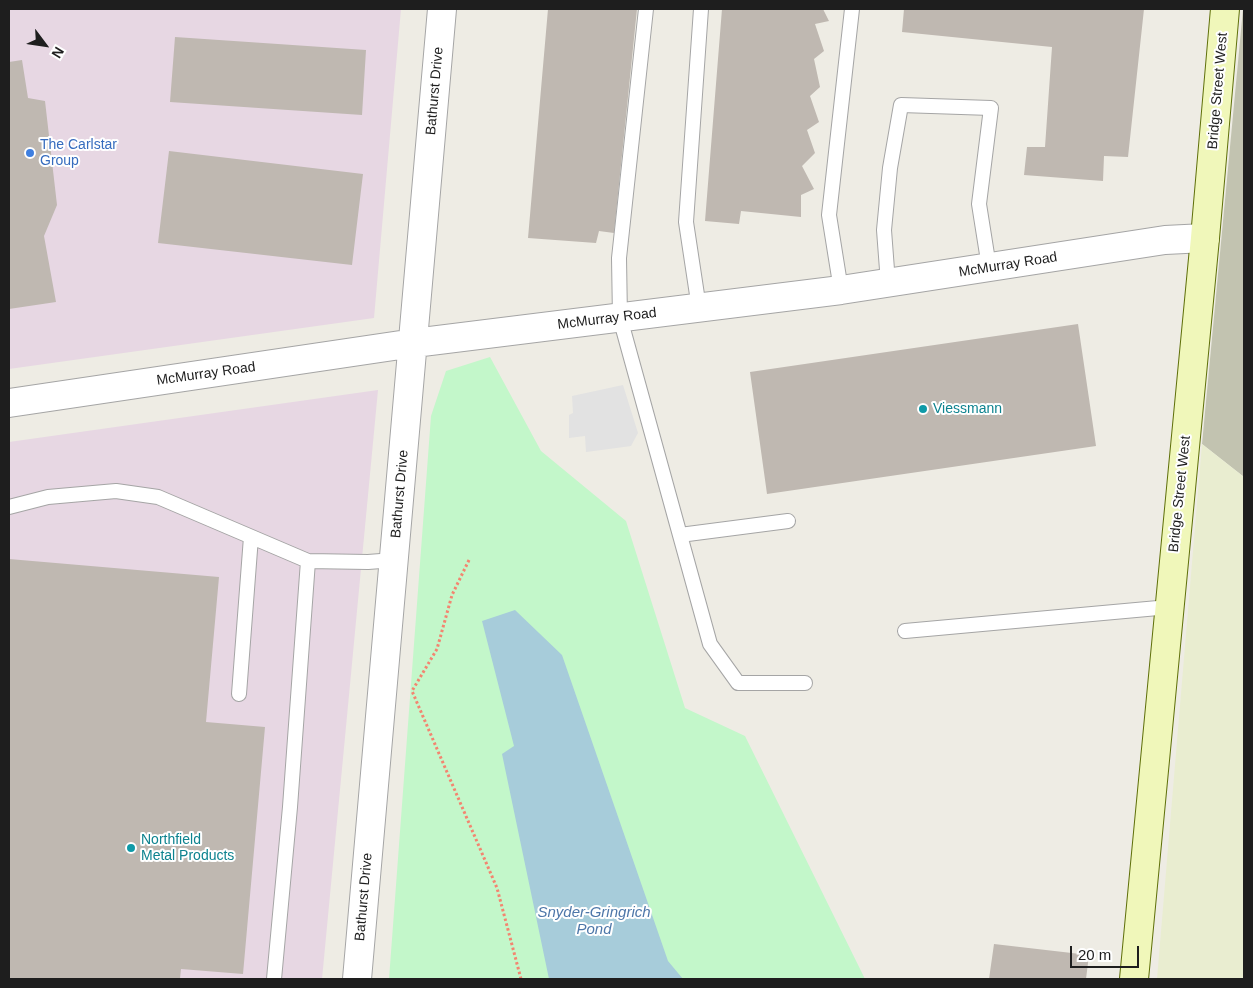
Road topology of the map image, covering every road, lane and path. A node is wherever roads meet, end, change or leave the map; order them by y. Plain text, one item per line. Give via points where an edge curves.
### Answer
1 (442, 9) edge
2 (646, 9) edge
3 (701, 9) edge
4 (852, 9) edge
5 (1225, 9) edge
6 (1205, 238) junction
7 (989, 267) junction
8 (888, 283) junction
9 (841, 290) junction
10 (699, 308) junction
11 (620, 318) junction
12 (414, 344) junction
13 (9, 403) edge
14 (9, 507) edge
15 (788, 521) dead end
16 (680, 536) junction
17 (251, 537) junction
18 (394, 560) junction
19 (469, 560) dead end
20 (308, 561) junction
21 (1169, 607) junction
22 (905, 631) dead end
23 (805, 683) dead end
24 (239, 694) dead end
25 (274, 979) edge
26 (357, 979) edge
27 (521, 979) edge
28 (1134, 979) edge

1 - 12 street, Bathurst Drive
2 - 11 lane via 619,258
3 - 10 lane via 686,222
4 - 9 lane via 829,215
5 - 6 street, Bridge Street West
6 - 7 street, McMurray Road via 1165,240
6 - 21 street, Bridge Street West
7 - 8 street, McMurray Road
7 - 8 lane via 979,204 992,108 901,105 884,230
8 - 9 street, McMurray Road
9 - 10 street, McMurray Road
10 - 11 street, McMurray Road
11 - 12 street, McMurray Road
11 - 16 lane
12 - 13 street, McMurray Road
12 - 18 street, Bathurst Drive
14 - 17 lane via 48,497 116,491 158,497
15 - 16 lane
16 - 23 lane via 710,644 738,683
17 - 20 lane
17 - 24 lane
18 - 20 lane
18 - 26 street, Bathurst Drive
19 - 27 path via 452,595 437,649 412,691 497,888
20 - 25 lane
21 - 22 lane
21 - 28 street, Bridge Street West

